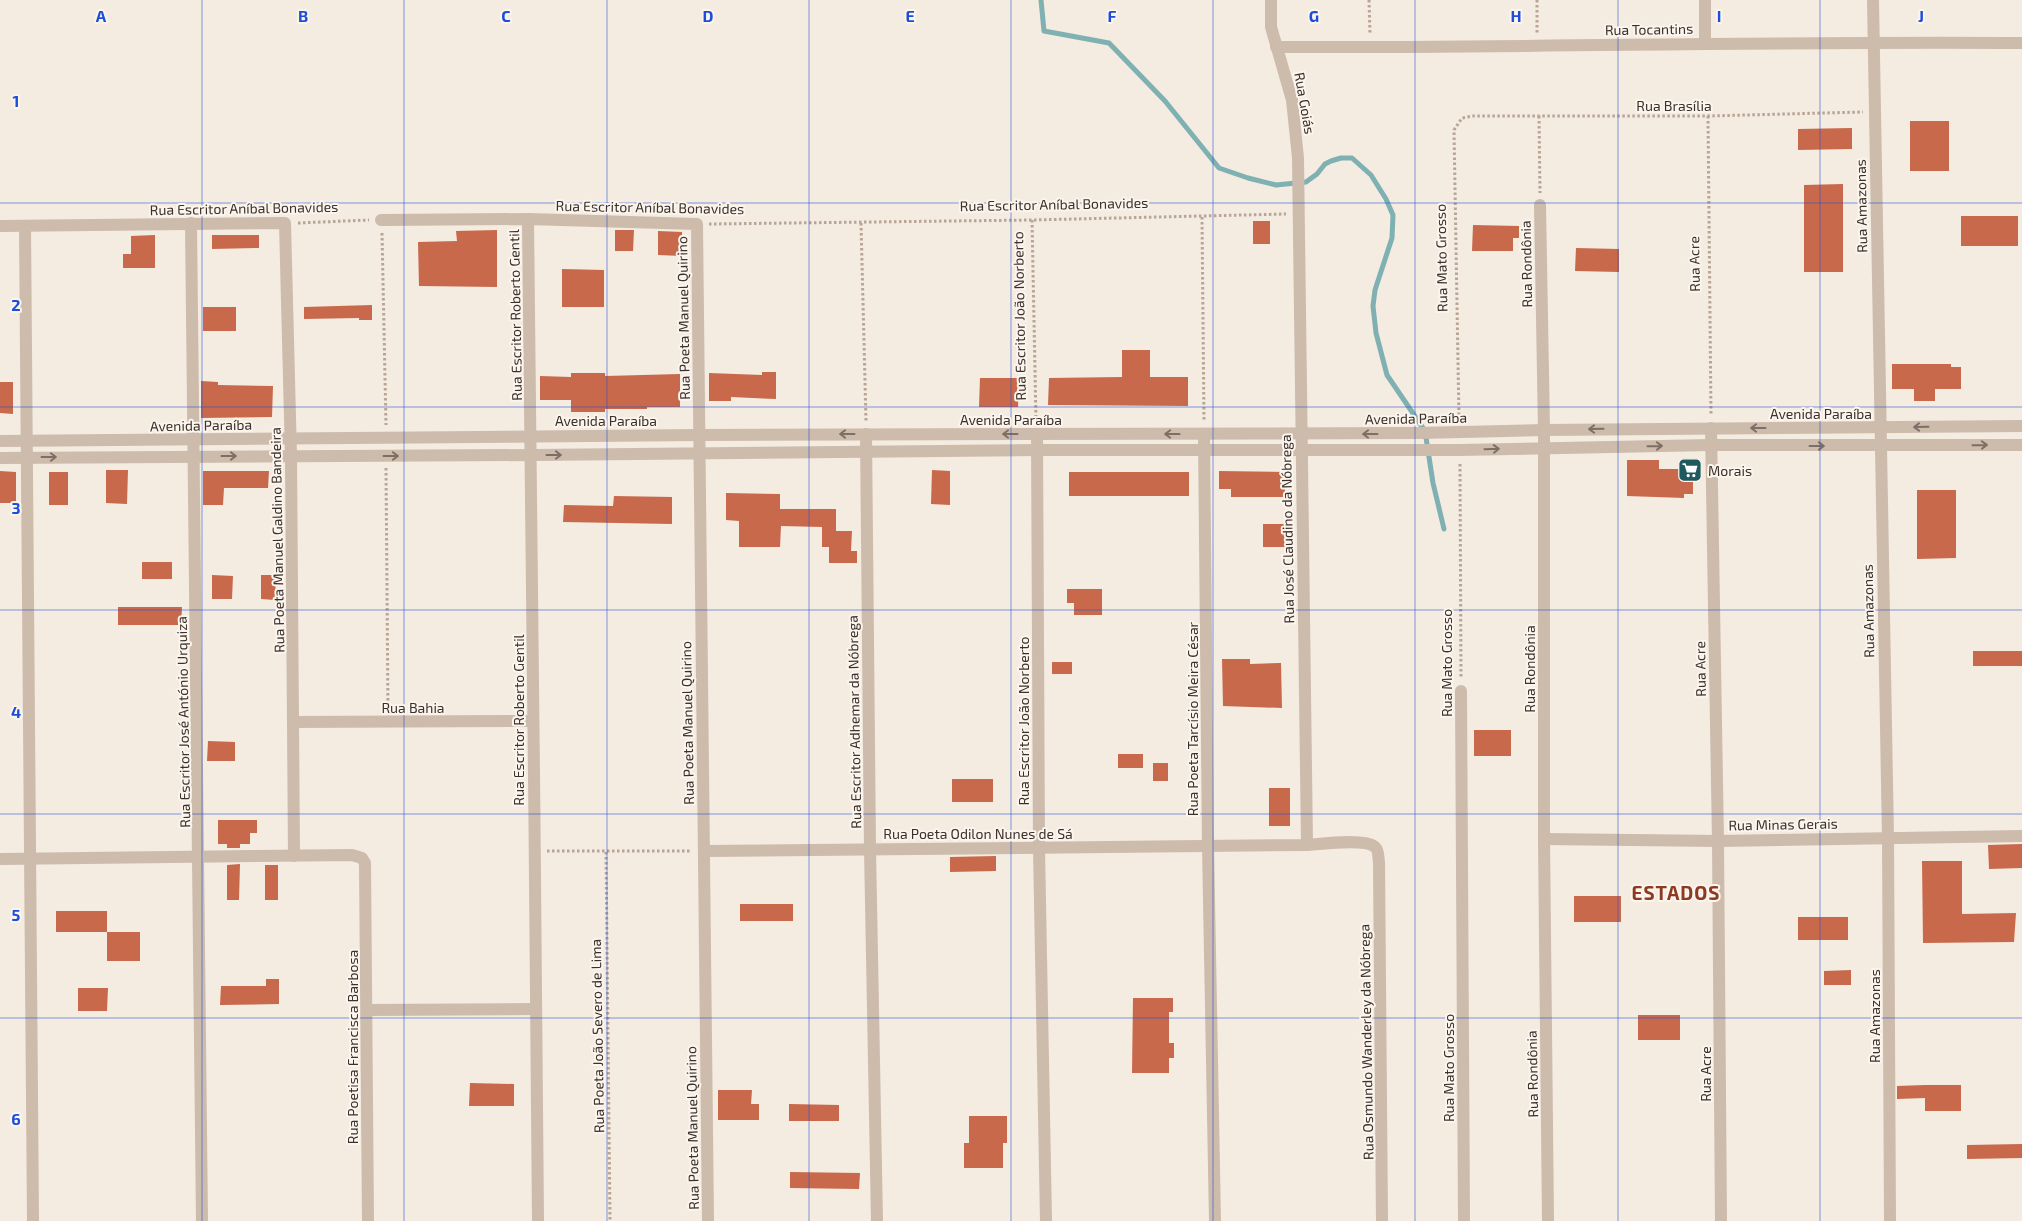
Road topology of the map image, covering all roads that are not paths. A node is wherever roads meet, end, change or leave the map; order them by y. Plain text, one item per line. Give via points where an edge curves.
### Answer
1 (1271, 0) edge
2 (1705, 0) edge
3 (1873, 0) edge
4 (1873, 42) junction
5 (1705, 43) junction
6 (2022, 43) edge
7 (1276, 47) junction
8 (1540, 205) road end
9 (1299, 213) joint
10 (528, 219) junction
11 (381, 220) road end
12 (192, 223) junction
13 (285, 223) joint
14 (697, 224) joint
15 (0, 226) edge
16 (25, 226) junction
17 (2022, 426) edge
18 (1711, 428) junction
19 (1879, 428) junction
20 (1544, 430) junction
21 (866, 434) junction
22 (1037, 434) junction
23 (1301, 434) junction
24 (700, 435) junction
25 (1204, 435) junction
26 (532, 436) junction
27 (291, 438) junction
28 (194, 440) junction
29 (0, 441) edge
30 (25, 441) junction
31 (1711, 445) junction
32 (2022, 445) edge
33 (1880, 446) junction
34 (1544, 447) junction
35 (1204, 449) junction
36 (1037, 450) junction
37 (1301, 450) junction
38 (866, 452) junction
39 (699, 454) junction
40 (532, 455) junction
41 (194, 456) junction
42 (292, 456) junction
43 (26, 457) junction
44 (0, 458) edge
45 (1461, 691) road end
46 (293, 722) junction
47 (534, 722) junction
48 (2022, 836) edge
49 (1888, 838) junction
50 (1544, 839) junction
51 (1718, 840) junction
52 (1307, 845) junction
53 (1208, 846) junction
54 (1039, 848) junction
55 (870, 849) junction
56 (704, 851) junction
57 (200, 856) junction
58 (294, 856) junction
59 (0, 859) edge
60 (29, 859) junction
61 (1379, 862) joint
62 (535, 1009) junction
63 (367, 1010) junction
64 (33, 1221) edge
65 (202, 1221) edge
66 (368, 1221) edge
67 (538, 1221) edge
68 (708, 1221) edge
69 (877, 1221) edge
70 (1046, 1221) edge
71 (1215, 1221) edge
72 (1382, 1221) edge
73 (1464, 1221) edge
74 (1548, 1221) edge
75 (1721, 1221) edge
76 (1890, 1221) edge

1 - 7 street, Rua Goiás via 1271,27
2 - 5 street
3 - 4 street, Rua Amazonas
4 - 5 street, Rua Tocantins
4 - 6 street, Rua Tocantins
4 - 19 street, Rua Amazonas
5 - 7 street, Rua Tocantins
7 - 9 street, Rua Goiás via 1285,70 1296,131
8 - 20 street, Rua Rondônia
9 - 23 street, Rua José Claudino da Nóbrega
10 - 11 street, Rua Escritor Aníbal Bonavides
10 - 14 street, Rua Escritor Aníbal Bonavides
10 - 26 street, Rua Escritor Roberto Gentil
12 - 13 street, Rua Escritor Aníbal Bonavides
12 - 16 street, Rua Escritor Aníbal Bonavides
12 - 28 street, Rua Escritor José António Urquiza
13 - 27 street, Rua Poeta Manuel Galdino Bandeira
14 - 24 street, Rua Poeta Manuel Quirino
15 - 16 street, Rua Escritor Aníbal Bonavides
16 - 30 street
17 -> 19 street, Avenida Paraíba
19 -> 18 street, Avenida Paraíba
18 -> 20 street, Avenida Paraíba
18 - 31 street, Rua Acre
19 - 33 street, Rua Amazonas
20 -> 23 street, Avenida Paraíba
20 - 34 street, Rua Rondônia
22 -> 21 street, Avenida Paraíba
21 -> 24 street, Avenida Paraíba
21 - 38 street, Rua Escritor Adhemar da Nóbrega
25 -> 22 street, Avenida Paraíba
22 - 36 street, Rua Escritor João Norberto
23 - 25 street, Avenida Paraíba
23 - 37 street, Rua José Claudino da Nóbrega
24 - 26 street, Avenida Paraíba
24 - 39 street, Rua Poeta Manuel Quirino
25 - 35 street, Rua Poeta Tarcísio Meira César
26 - 27 street, Avenida Paraíba
26 - 40 street, Rua Escritor Roberto Gentil
27 - 28 street, Avenida Paraíba
27 - 42 street, Rua Poeta Manuel Galdino Bandeira
28 - 30 street, Avenida Paraíba
28 - 41 street, Rua Escritor José António Urquiza
29 - 30 street, Avenida Paraíba
30 - 43 street
31 -> 33 street
34 -> 31 street
31 - 51 street, Rua Acre
33 -> 32 street
33 - 49 street, Rua Amazonas
37 -> 34 street
34 - 50 street, Rua Rondônia
35 - 36 street
35 - 37 street
35 - 53 street, Rua Poeta Tarcísio Meira César
36 - 38 street
36 - 54 street, Rua Escritor João Norberto
37 - 52 street, Rua José Claudino da Nóbrega
38 - 39 street
38 - 55 street, Rua Escritor Adhemar da Nóbrega
40 -> 39 street
39 - 56 street, Rua Poeta Manuel Quirino
42 -> 40 street
40 - 47 street, Rua Escritor Roberto Gentil
41 -> 42 street
43 -> 41 street
41 - 57 street, Rua Escritor José António Urquiza
42 - 46 street, Rua Poeta Manuel Galdino Bandeira
43 - 44 street
43 - 60 street
45 - 73 street, Rua Mato Grosso
46 - 47 street, Rua Bahia
46 - 58 street, Rua Poeta Manuel Galdino Bandeira
47 - 62 street, Rua Escritor Roberto Gentil
48 - 49 street, Rua Minas Gerais
49 - 51 street, Rua Minas Gerais
49 - 76 street, Rua Amazonas
50 - 51 street, Rua Minas Gerais
50 - 74 street, Rua Rondônia
51 - 75 street, Rua Acre
52 - 53 street, Rua Poeta Odilon Nunes de Sá
52 - 61 street, Rua Poeta Odilon Nunes de Sá via 1369,843 1377,849
53 - 54 street, Rua Poeta Odilon Nunes de Sá
53 - 71 street, Rua Poeta Tarcísio Meira César
54 - 55 street, Rua Poeta Odilon Nunes de Sá
54 - 70 street, Rua Escritor João Norberto
55 - 56 street, Rua Poeta Odilon Nunes de Sá
55 - 69 street, Rua Escritor Adhemar da Nóbrega
56 - 68 street, Rua Poeta Manuel Quirino
57 - 58 street
57 - 60 street
57 - 65 street, Rua Escritor José António Urquiza
58 - 63 street, Rua Poetisa Francisca Barbosa via 358,856 365,863
59 - 60 street
60 - 64 street
61 - 72 street, Rua Osmundo Wanderley da Nóbrega
62 - 63 street
62 - 67 street, Rua Escritor Roberto Gentil
63 - 66 street, Rua Poetisa Francisca Barbosa

